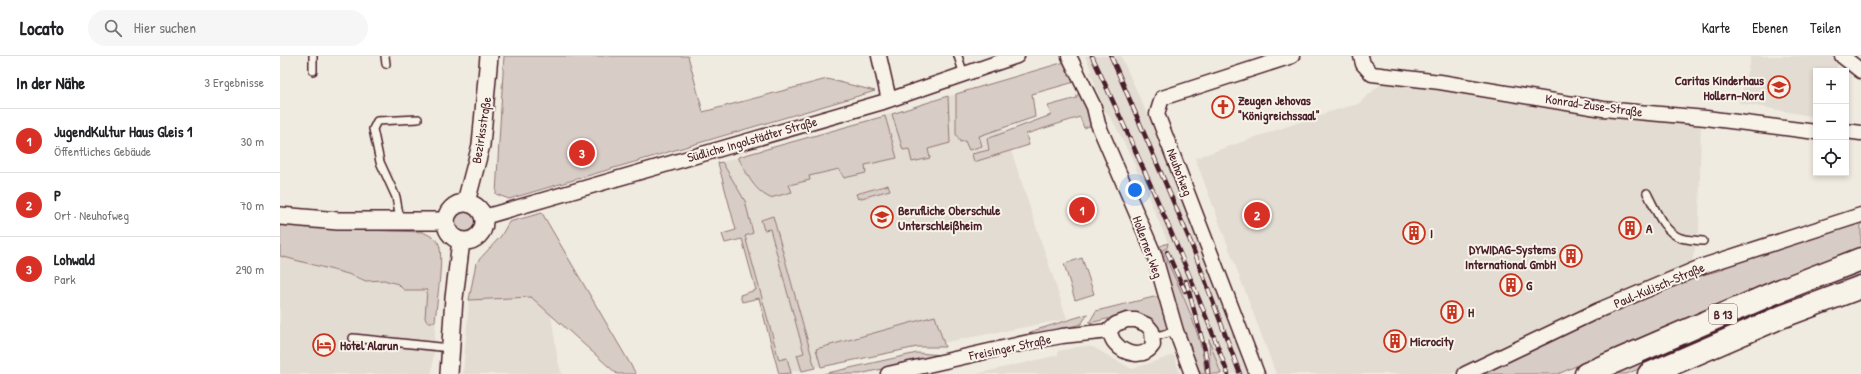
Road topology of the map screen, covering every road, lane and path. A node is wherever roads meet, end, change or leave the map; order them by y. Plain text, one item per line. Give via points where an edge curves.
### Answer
1 (313, 56) edge
2 (489, 56) edge
3 (879, 56) edge
4 (958, 56) edge
5 (1017, 56) edge
6 (1069, 56) edge
7 (1292, 56) edge
8 (1361, 56) edge
9 (1842, 56) edge
10 (314, 71) dead end
11 (1861, 72) edge
12 (964, 75) junction
13 (889, 100) junction
14 (418, 119) dead end
15 (1849, 131) edge
16 (1813, 132) edge
17 (1861, 133) edge
18 (1647, 192) dead end
19 (466, 202) junction
20 (1861, 215) edge
21 (280, 216) edge
22 (484, 217) junction
23 (400, 220) junction
24 (446, 221) junction
25 (460, 241) junction
26 (1703, 241) dead end
27 (1861, 259) edge
28 (1861, 287) edge
29 (1109, 331) junction
30 (1176, 331) junction
31 (1153, 337) junction
32 (353, 338) dead end
33 (450, 348) junction
34 (449, 374) edge
35 (888, 374) edge
36 (1192, 374) edge
37 (1257, 374) edge
38 (1465, 374) edge
39 (1586, 374) edge
40 (1648, 374) edge

1 - 10 lane
2 - 19 street, Bezirksstraße via 481,145
3 - 13 street
4 - 12 lane
5 - 12 street, Südliche Ingolstädter Straße
6 - 30 street, Hollerner Weg via 1094,107 1097,121 1131,189 1154,254
7 - 37 street, Neuhofweg via 1162,98 1157,114
8 - 16 street, Konrad-Zuse-Straße via 1363,64 1372,74 1603,109 1706,118
9 - 11 street
12 - 13 street, Südliche Ingolstädter Straße
13 - 22 street, Südliche Ingolstädter Straße
14 - 23 lane via 377,121 373,128 380,162 396,198
15 - 17 street
18 - 26 lane via 1670,232 1681,238
19 - 22 street via 478,207
19 - 24 street via 450,209
20 - 38 street, Paul-Kulisch-Straße via 1703,266 1599,310
21 - 23 street via 338,221
22 - 25 street via 483,230 479,236 474,240
23 - 24 street
24 - 25 street via 451,236
25 - 33 street
27 - 39 main road, B 13 via 1776,292
28 - 40 main road, B 13 via 1781,317
29 - 31 street, Freisinger Straße via 1116,324 1136,320 1147,324
29 - 31 street via 1114,343 1126,351 1138,354 1150,349
29 - 35 street, Freisinger Straße via 1029,342
30 - 31 lane
30 - 36 street, Hollerner Weg
32 - 33 lane
33 - 34 street

